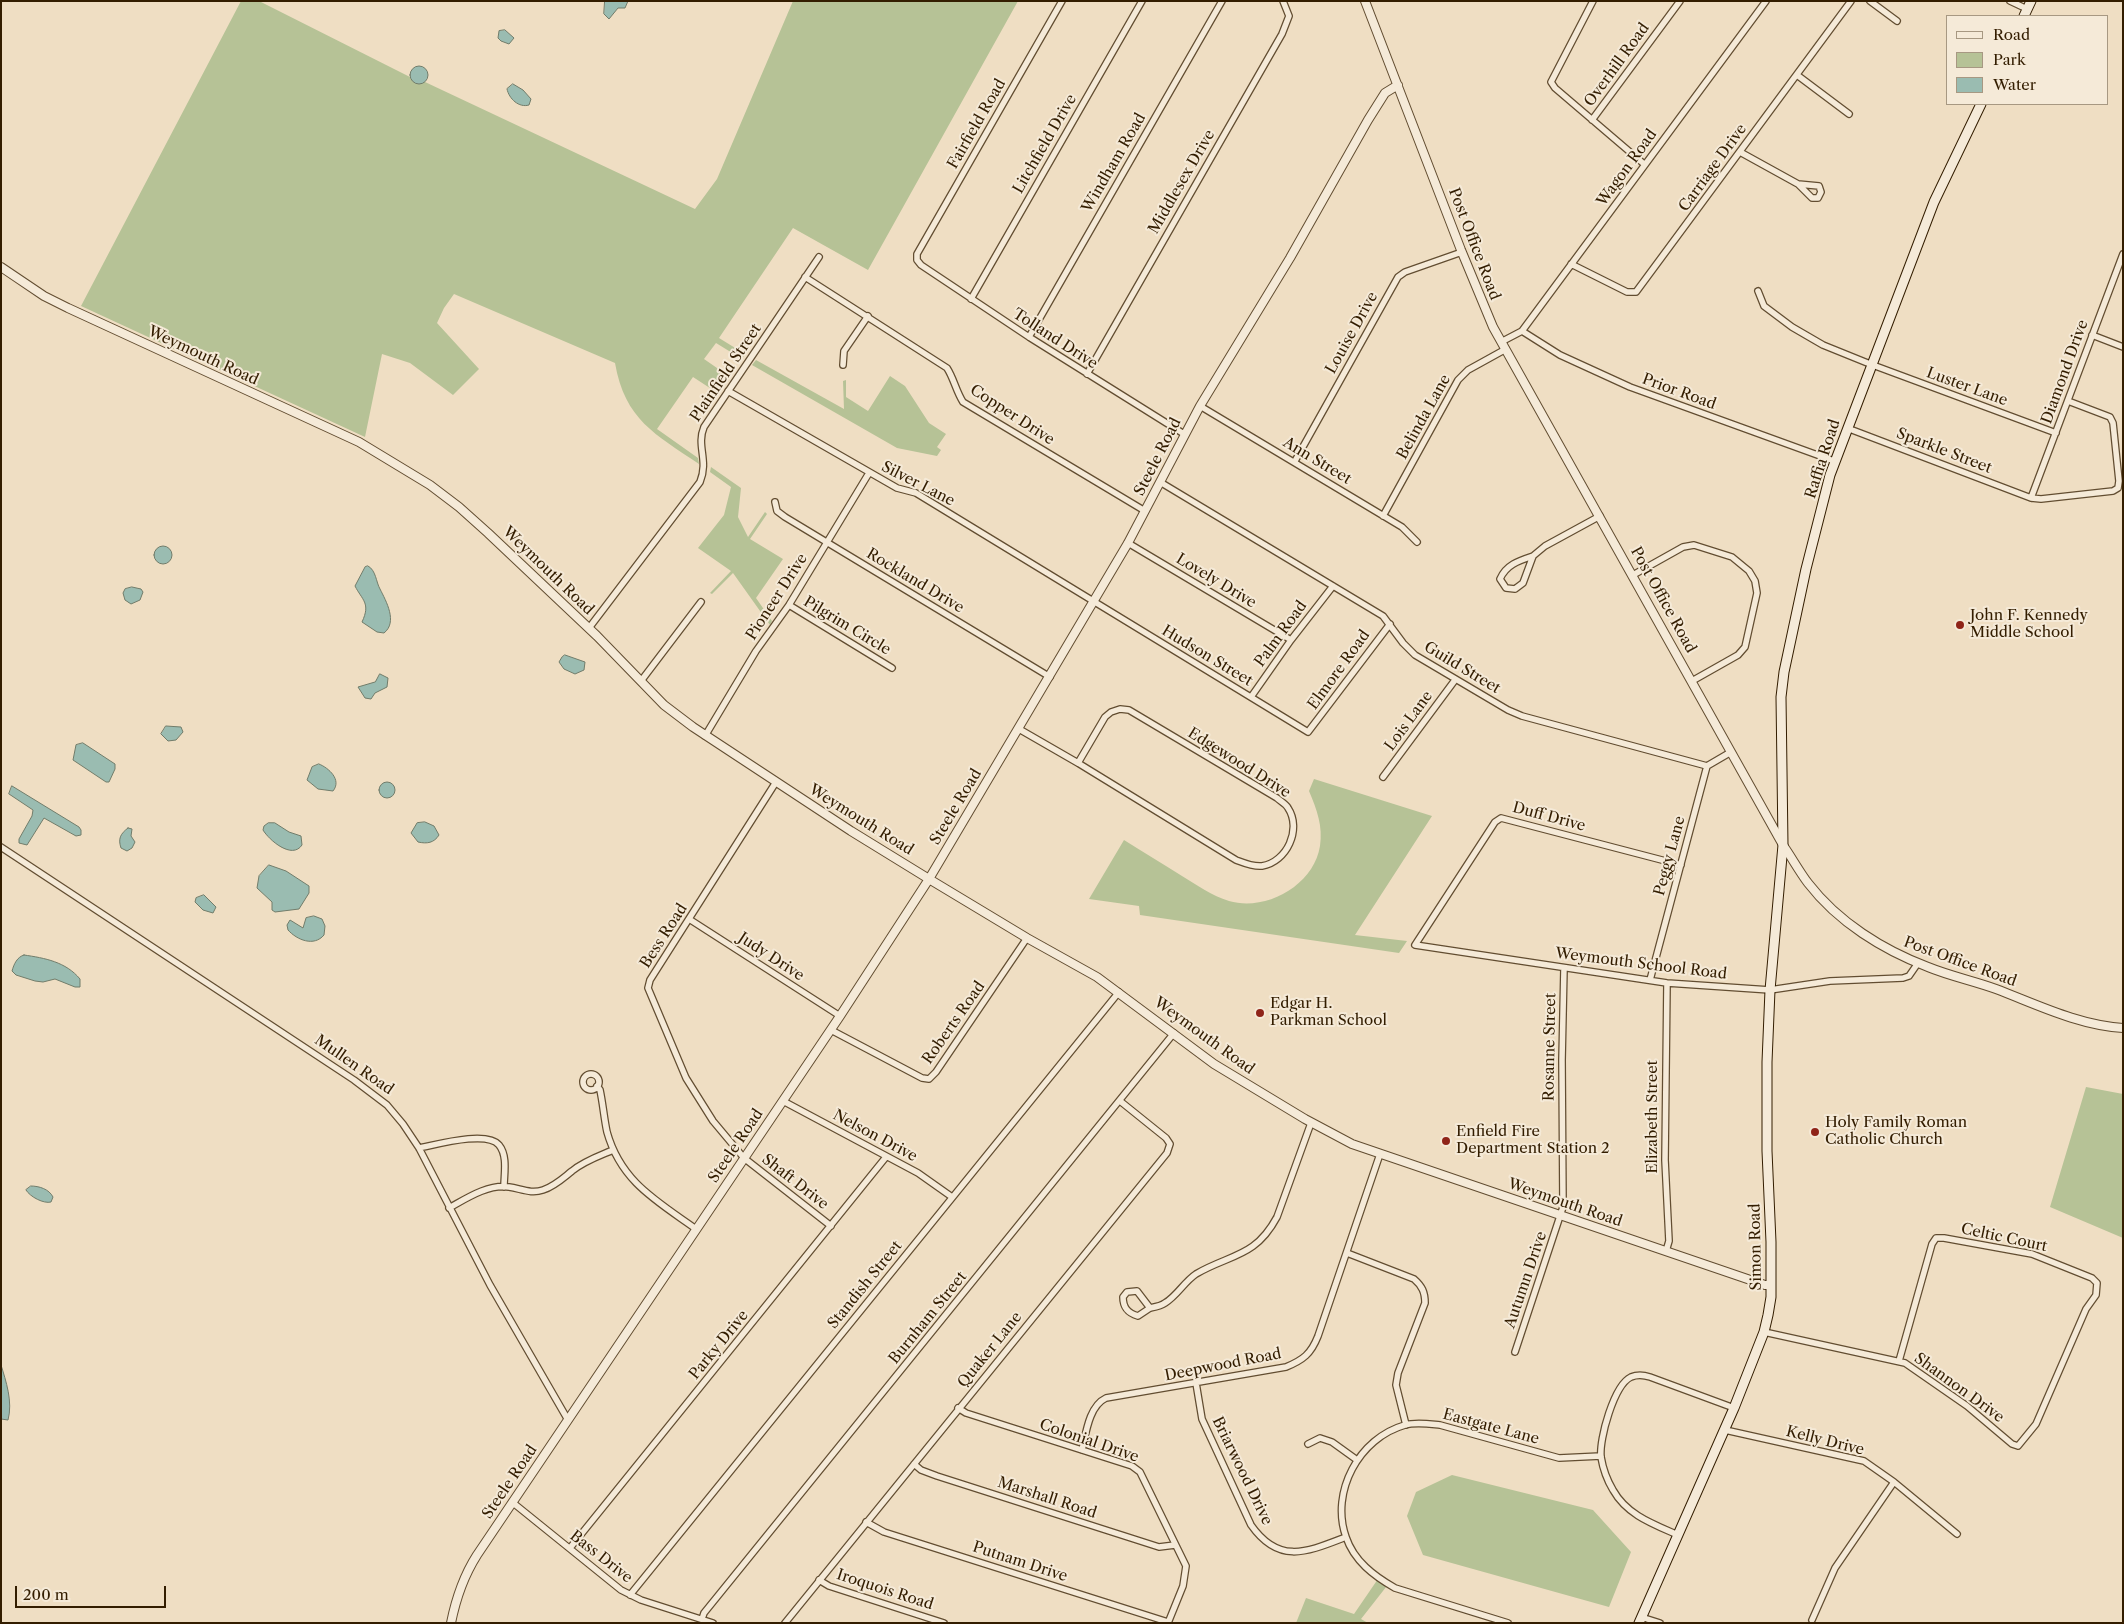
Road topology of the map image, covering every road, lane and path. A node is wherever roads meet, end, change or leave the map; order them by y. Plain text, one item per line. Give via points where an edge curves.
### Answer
1 (1062, 1) edge
2 (1142, 1) edge
3 (1222, 1) edge
4 (1283, 1) edge
5 (1365, 1) edge
6 (1593, 1) edge
7 (1680, 1) edge
8 (1766, 1) edge
9 (1851, 1) edge
10 (1870, 1) edge
11 (2010, 1) edge
12 (2027, 9) edge
13 (1897, 21) dead end
14 (1797, 75) junction
15 (1398, 85) junction
16 (1980, 105) edge
17 (1849, 114) dead end
18 (1592, 120) junction
19 (1740, 152) junction
20 (1644, 164) junction
21 (1798, 184) dead end
22 (1462, 252) junction
23 (2123, 254) edge
24 (819, 257) dead end
25 (917, 260) joint
26 (1571, 264) junction
27 (1, 267) edge
28 (2116, 272) junction
29 (2123, 274) edge
30 (805, 277) junction
31 (1758, 291) dead end
32 (971, 299) junction
33 (868, 316) junction
34 (1522, 331) junction
35 (2092, 336) junction
36 (1029, 337) junction
37 (1502, 342) junction
38 (2123, 347) edge
39 (1506, 350) junction
40 (1870, 364) junction
41 (843, 365) dead end
42 (1087, 374) junction
43 (728, 391) junction
44 (2068, 401) junction
45 (1200, 406) junction
46 (1847, 428) junction
47 (2056, 433) junction
48 (1184, 434) junction
49 (1295, 461) junction
50 (1834, 461) junction
51 (869, 473) junction
52 (1160, 482) junction
53 (2031, 498) junction
54 (775, 502) dead end
55 (1145, 511) junction
56 (1383, 516) junction
57 (1600, 516) junction
58 (827, 542) junction
59 (1417, 542) dead end
60 (1128, 543) junction
61 (1533, 556) junction
62 (1633, 575) junction
63 (1333, 586) junction
64 (701, 602) dead end
65 (1093, 603) junction
66 (789, 605) junction
67 (1390, 624) junction
68 (589, 628) junction
69 (1291, 640) junction
70 (892, 668) dead end
71 (1050, 677) junction
72 (1455, 680) junction
73 (640, 681) junction
74 (1692, 681) junction
75 (1251, 697) junction
76 (1019, 729) junction
77 (1308, 732) joint
78 (705, 736) junction
79 (1732, 752) junction
80 (1078, 764) junction
81 (1707, 766) junction
82 (1383, 777) dead end
83 (776, 782) junction
84 (1784, 845) junction
85 (1, 847) edge
86 (1680, 865) junction
87 (929, 879) junction
88 (689, 919) junction
89 (1027, 938) junction
90 (1416, 945) joint
91 (1918, 963) junction
92 (1564, 968) junction
93 (1650, 980) junction
94 (1667, 983) junction
95 (1770, 990) junction
96 (1119, 992) junction
97 (840, 1016) junction
98 (2123, 1028) edge
99 (831, 1030) junction
100 (1174, 1033) junction
101 (597, 1086) dead end
102 (783, 1101) junction
103 (1120, 1101) junction
104 (1311, 1123) junction
105 (419, 1148) junction
106 (613, 1150) junction
107 (1380, 1154) junction
108 (886, 1157) junction
109 (744, 1158) junction
110 (504, 1187) junction
111 (952, 1197) junction
112 (449, 1208) junction
113 (1561, 1216) junction
114 (831, 1226) junction
115 (696, 1229) junction
116 (1666, 1251) junction
117 (1347, 1254) junction
118 (1771, 1285) junction
119 (1150, 1308) junction
120 (1764, 1332) junction
121 (1515, 1352) dead end
122 (1899, 1361) junction
123 (1196, 1383) junction
124 (958, 1408) junction
125 (1734, 1408) junction
126 (568, 1420) junction
127 (1406, 1425) junction
128 (1725, 1430) junction
129 (1308, 1444) dead end
130 (2018, 1446) joint
131 (1082, 1450) junction
132 (1601, 1456) junction
133 (1357, 1460) junction
134 (914, 1464) junction
135 (1894, 1482) junction
136 (512, 1502) junction
137 (866, 1522) junction
138 (1957, 1534) dead end
139 (1678, 1535) junction
140 (1346, 1537) junction
141 (1175, 1545) junction
142 (570, 1548) junction
143 (819, 1580) junction
144 (630, 1596) junction
145 (702, 1619) junction
146 (1640, 1620) edge
147 (1812, 1620) dead end
148 (1168, 1622) edge
149 (450, 1623) edge
150 (713, 1623) edge
151 (785, 1623) edge
152 (944, 1623) edge
153 (1508, 1623) edge
154 (1660, 1623) edge

1 - 25 street, Fairfield Road via 917,254
2 - 32 street, Litchfield Drive
3 - 36 street, Windham Road
4 - 42 street, Middlesex Drive via 1288,16 1282,34
5 - 15 street, Post Office Road
6 - 18 street via 1551,82
7 - 18 street, Overhill Road
8 - 20 street, Wagon Road
9 - 14 street, Carriage Drive
10 - 13 street
11 - 12 street
14 - 17 street
14 - 19 street, Carriage Drive
15 - 22 street, Post Office Road
15 - 45 street, Steele Road via 1378,102 1290,258
16 - 40 main road, Raffia Road via 1934,202
18 - 20 street
19 - 21 street
19 - 26 street, Carriage Drive via 1636,292 1627,292
20 - 26 street, Wagon Road
22 - 37 street, Post Office Road
22 - 49 street, Louise Drive via 1398,277
23 - 28 street, Diamond Drive
24 - 30 street, Plainfield Street
25 - 32 street, Tolland Drive
26 - 34 street, Wagon Road
27 - 68 street, Weymouth Road via 44,296 359,442 408,471 460,507
28 - 29 street
28 - 35 street, Diamond Drive
30 - 33 street, Copper Drive
30 - 43 street, Plainfield Street
31 - 40 street, Luster Lane via 1764,306 1792,327 1823,345
32 - 36 street, Tolland Drive
33 - 41 street via 844,352
33 - 55 street, Copper Drive via 948,368 956,393 963,402
34 - 37 street, Wagon Road
34 - 50 street, Prior Road via 1560,355 1630,388
35 - 38 street
35 - 44 street, Diamond Drive
36 - 42 street, Tolland Drive
37 - 39 street, Post Office Road
39 - 56 street, Belinda Lane via 1468,370 1458,380
39 - 57 street, Post Office Road
40 - 46 main road, Raffia Road
40 - 47 street, Luster Lane
42 - 48 street, Tolland Drive
43 - 51 street, Silver Lane
43 - 68 street, Plainfield Street via 700,434 704,464 700,482
44 - 47 street, Diamond Drive
44 - 53 street via 2110,417 2118,488
45 - 48 street, Steele Road
45 - 49 street, Ann Street
46 - 50 main road, Raffia Road
46 - 53 street, Sparkle Street
47 - 53 street, Diamond Drive
48 - 52 street, Steele Road
49 - 56 street, Ann Street
50 - 84 main road, Raffia Road via 1784,672 1780,715
51 - 58 street, Pioneer Drive
51 - 65 street, Silver Lane via 897,488 916,493 1091,598
52 - 55 street, Steele Road
52 - 63 street, Guild Street
54 - 58 street, Rockland Drive via 777,511
55 - 60 street, Steele Road
56 - 59 street, Ann Street via 1402,527
57 - 61 street
57 - 62 street, Post Office Road
58 - 66 street, Pioneer Drive
58 - 71 street, Rockland Drive
60 - 65 street, Steele Road
60 - 69 street, Lovely Drive
61 - 61 street via 1505,569 1500,579 1506,588 1514,589 1523,583
62 - 74 street, Post Office Road
62 - 74 street via 1683,547 1694,545 1732,557 1749,571 1755,581 1757,593 1745,647 1738,655
63 - 67 street, Guild Street via 1383,616
63 - 69 street, Palm Road
64 - 73 street
65 - 71 street, Steele Road
65 - 75 street, Hudson Street
66 - 70 street, Pilgrim Circle
66 - 78 street, Pioneer Drive via 756,651
67 - 72 street, Guild Street via 1416,655
67 - 77 street, Elmore Road
68 - 73 street, Weymouth Road
69 - 75 street, Palm Road
71 - 76 street, Steele Road
72 - 81 street, Guild Street via 1522,716
72 - 82 street, Lois Lane
73 - 78 street, Weymouth Road via 664,705
74 - 79 street, Post Office Road
75 - 77 street, Hudson Street
76 - 80 street, Edgewood Drive
76 - 87 street, Steele Road
78 - 83 street, Weymouth Road
79 - 81 street
79 - 84 street, Post Office Road
80 - 80 street, Edgewood Drive via 1246,864 1262,866 1276,860 1292,840 1293,821 1288,808 1277,798 1129,710 1120,709 1105,717
81 - 86 street, Peggy Lane
83 - 87 street, Weymouth Road
83 - 88 street, Bess Road
84 - 91 street, Post Office Road via 1808,884 1840,916 1875,941
84 - 95 main road, Simon Road
85 - 105 street, Mullen Road via 380,1098 397,1115
86 - 90 street, Duff Drive via 1500,818
86 - 93 street, Peggy Lane
87 - 89 street, Weymouth Road
87 - 97 street, Steele Road
88 - 97 street, Judy Drive
88 - 109 street, Bess Road via 648,988 686,1078 713,1121
89 - 96 street, Weymouth Road via 1078,965
89 - 99 street, Roberts Road via 929,1079
90 - 92 street, Weymouth School Road
91 - 95 street, Weymouth School Road via 1909,976 1903,978 1830,981
91 - 98 street, Post Office Road via 2072,1018
92 - 93 street, Weymouth School Road
92 - 113 street, Rosanne Street
93 - 94 street, Weymouth School Road
94 - 95 street, Weymouth School Road
94 - 116 street, Elizabeth Street via 1665,1160 1669,1241
95 - 118 main road, Simon Road via 1766,1098
96 - 100 street, Weymouth Road
96 - 111 street, Standish Street
97 - 99 street, Steele Road
99 - 102 street, Steele Road
100 - 103 street, Burnham Street
100 - 104 street, Weymouth Road via 1214,1064
101 - 106 street
102 - 108 street, Nelson Drive
102 - 109 street, Steele Road
103 - 124 street, Quaker Lane via 1166,1138 1170,1144 1167,1153
103 - 145 street, Burnham Street
104 - 107 street, Weymouth Road
104 - 119 street via 1277,1217 1258,1244 1197,1274 1166,1303
105 - 110 street via 476,1138 494,1140 505,1161
105 - 112 street, Mullen Road
106 - 110 street via 542,1190 534,1192
106 - 115 street via 637,1186
107 - 113 street, Weymouth Road
107 - 117 street, Deepwood Road
108 - 111 street, Nelson Drive via 931,1181
108 - 114 street, Parky Drive
109 - 114 street, Shaft Drive
109 - 115 street, Steele Road
110 - 112 street via 487,1189
111 - 144 street, Standish Street
112 - 126 street, Mullen Road
113 - 116 street, Weymouth Road
113 - 121 street, Autumn Drive
114 - 142 street, Parky Drive
115 - 126 street, Steele Road
116 - 118 street, Weymouth Road
117 - 123 street, Deepwood Road via 1313,1348 1302,1360 1286,1367
117 - 127 street via 1414,1279 1425,1293 1425,1303 1396,1385
118 - 120 main road, Simon Road
119 - 119 street via 1138,1316 1131,1314 1124,1307 1123,1298 1127,1292 1137,1291
120 - 122 street, Shannon Drive
120 - 125 main road, Simon Road
122 - 130 street, Shannon Drive via 1967,1406
122 - 130 street, Celtic Court via 1936,1238 2032,1254 2092,1278 2097,1283 2096,1295 2086,1309 2036,1424
123 - 131 street, Deepwood Road via 1100,1401 1090,1419
123 - 140 street, Briarwood Drive via 1202,1419 1260,1538 1275,1548 1293,1553 1311,1551
124 - 131 street, Colonial Drive
124 - 134 street, Quaker Lane
125 - 128 main road, Simon Road
125 - 132 street via 1643,1375 1631,1377 1622,1386 1608,1417
126 - 136 street, Steele Road
127 - 132 street, Eastgate Lane via 1440,1425 1559,1458
127 - 133 street, Eastgate Lane via 1379,1438
128 - 135 street, Kelly Drive via 1854,1457
128 - 139 main road, Simon Road
129 - 133 street via 1320,1438 1332,1442
131 - 141 street, Colonial Drive via 1132,1466 1140,1472
132 - 139 street via 1610,1483 1628,1508 1643,1519
133 - 140 street, Eastgate Lane via 1344,1490 1342,1506
134 - 137 street, Quaker Lane
134 - 141 street, Marshall Road via 937,1476 1159,1546
135 - 138 street, Kelly Drive
135 - 147 street via 1835,1568
136 - 142 street, Bass Drive
136 - 149 street, Steele Road via 468,1570 455,1599
137 - 143 street, Quaker Lane
137 - 148 street, Putnam Drive via 884,1532
139 - 146 main road, Simon Road
140 - 153 street, Eastgate Lane via 1365,1567 1379,1579 1396,1588
141 - 148 street, Colonial Drive via 1184,1561 1186,1575
142 - 144 street, Bass Drive
143 - 151 street, Quaker Lane
143 - 152 street, Iroquois Road
144 - 145 street, Bass Drive
145 - 150 street, Bass Drive
146 - 154 street

